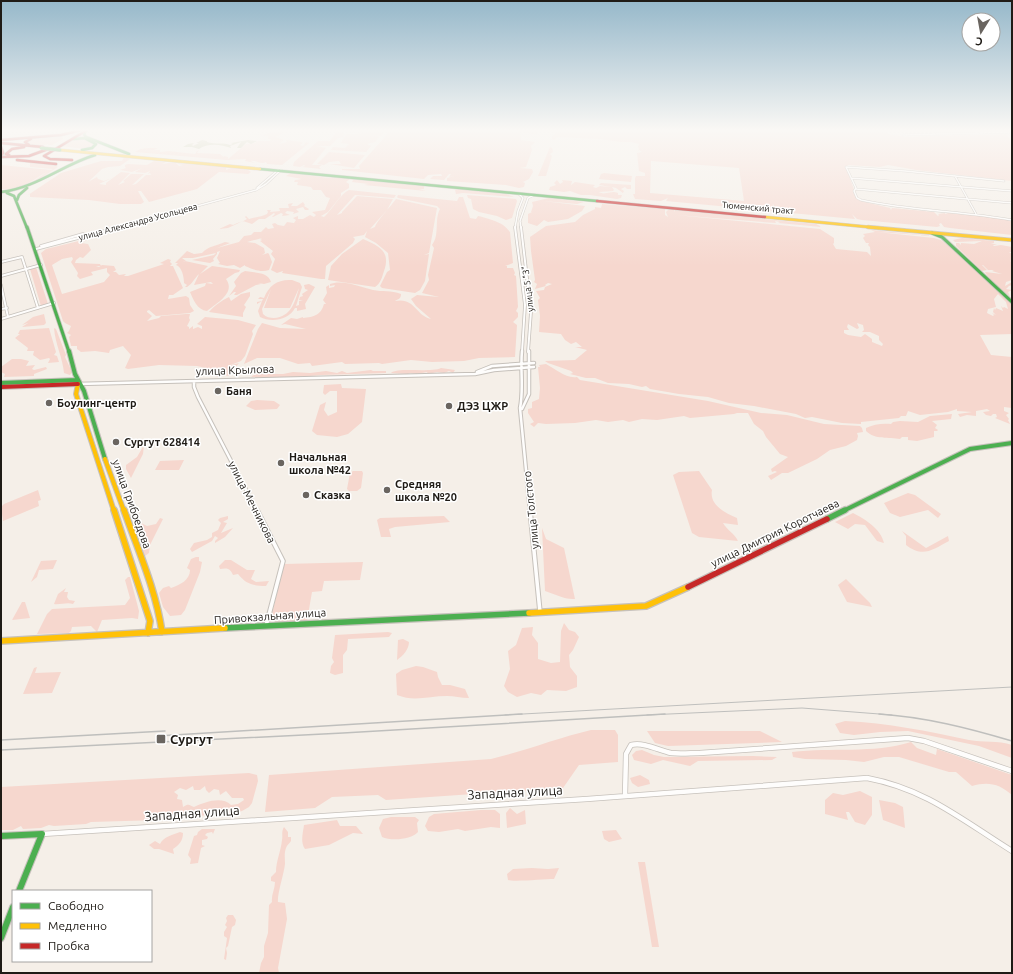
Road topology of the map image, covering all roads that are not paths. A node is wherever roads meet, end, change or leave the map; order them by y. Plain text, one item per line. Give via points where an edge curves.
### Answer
1 (47, 175) edge
2 (275, 175) edge
3 (335, 175) edge
4 (347, 175) edge
5 (948, 175) edge
6 (954, 176) junction
7 (851, 178) joint
8 (1004, 181) dead end
9 (961, 187) junction
10 (26, 188) junction
11 (856, 189) junction
12 (1012, 192) edge
13 (4, 193) edge
14 (514, 193) junction
15 (538, 195) junction
16 (17, 200) junction
17 (969, 200) junction
18 (1012, 203) edge
19 (976, 214) junction
20 (1012, 220) edge
21 (930, 232) junction
22 (956, 235) junction
23 (1012, 239) edge
24 (950, 244) junction
25 (35, 248) junction
26 (1, 262) edge
27 (41, 265) junction
28 (26, 269) junction
29 (1, 276) edge
30 (1, 285) edge
31 (2, 292) edge
32 (5, 300) junction
33 (1, 301) edge
34 (1012, 302) edge
35 (54, 303) junction
36 (7, 308) junction
37 (38, 308) junction
38 (1, 309) edge
39 (8, 317) junction
40 (1, 320) edge
41 (528, 363) junction
42 (534, 363) dead end
43 (521, 364) junction
44 (534, 367) dead end
45 (521, 368) junction
46 (528, 368) junction
47 (469, 374) junction
48 (78, 382) junction
49 (194, 382) junction
50 (1, 383) edge
51 (1, 386) edge
52 (520, 408) joint
53 (522, 414) junction
54 (1012, 443) edge
55 (540, 612) junction
56 (266, 626) junction
57 (162, 632) junction
58 (148, 633) junction
59 (1, 641) edge
60 (1012, 770) edge
61 (626, 796) junction
62 (42, 834) junction
63 (1, 836) edge
64 (1012, 851) edge
65 (19, 890) edge
66 (12, 910) edge
67 (1, 938) edge

1 - 10 main road
2 - 25 street, улица Александра Усольцева via 256,190
3 - 14 main road, Тюменский тракт
4 - 23 main road, Тюменский тракт
5 - 6 street
6 - 8 street
6 - 9 street
7 - 9 street
7 - 11 street
9 - 12 street
9 - 17 street
10 - 13 main road
10 - 16 main road
11 - 17 street
11 - 19 street via 854,191 858,199 883,205
13 - 16 main road via 13,195
14 - 15 main road, Тюменский тракт
14 - 43 street, улица 5 "З" via 522,195 523,198 515,226 525,305
15 - 21 main road, Тюменский тракт
15 - 41 street, улица 5 "З" via 528,198 520,221 530,305
16 - 25 main road
17 - 18 street
17 - 19 street
19 - 20 street
21 - 22 main road, Тюменский тракт
21 - 24 main road
22 - 23 main road, Тюменский тракт
22 - 24 main road via 948,237
24 - 34 main road
25 - 27 main road
26 - 28 street via 21,257
27 - 28 street
27 - 35 main road, улица Грибоедова
28 - 29 street
28 - 37 street
30 - 31 street
31 - 32 street
32 - 33 street
32 - 36 street
35 - 37 street
35 - 48 main road, улица Грибоедова
36 - 38 street
36 - 39 street
37 - 39 street
39 - 40 street
41 - 42 street, улица Крылова
41 - 43 street, улица Крылова
41 - 46 street, улица 5 "З"
43 - 45 street, улица 5 "З"
43 - 47 street, улица Крылова via 492,366
44 - 46 street, улица Крылова
45 - 46 street, улица Крылова
45 - 47 street, улица Крылова
45 - 52 street, улица 5 "З" via 523,394
46 - 53 street, улица 5 "З" via 529,394 522,407
47 - 49 street, улица Крылова
48 - 49 street, улица Крылова
48 - 50 main road, улица Крылова
48 - 51 main road, улица Крылова
48 - 57 main road, улица Грибоедова via 84,391 99,442 145,569
48 - 58 main road, улица Грибоедова via 76,394 150,621
49 - 56 street, улица Мечникова via 198,397 282,561
52 - 53 street, улица Толстого
53 - 55 street, улица Толстого
54 - 55 main road, улица Дмитрия Коротчаева via 970,449 657,602 630,608
55 - 56 main road, Привокзальная улица
56 - 57 main road, Привокзальная улица
57 - 58 main road, Привокзальная улица
58 - 59 main road, Привокзальная улица
60 - 61 street via 908,738 700,753 664,752 639,743 631,745 626,754
61 - 62 street, Западная улица
61 - 64 street, Западная улица via 867,778 901,785 930,798
62 - 63 main road, Западная улица
62 - 65 main road
66 - 67 main road

